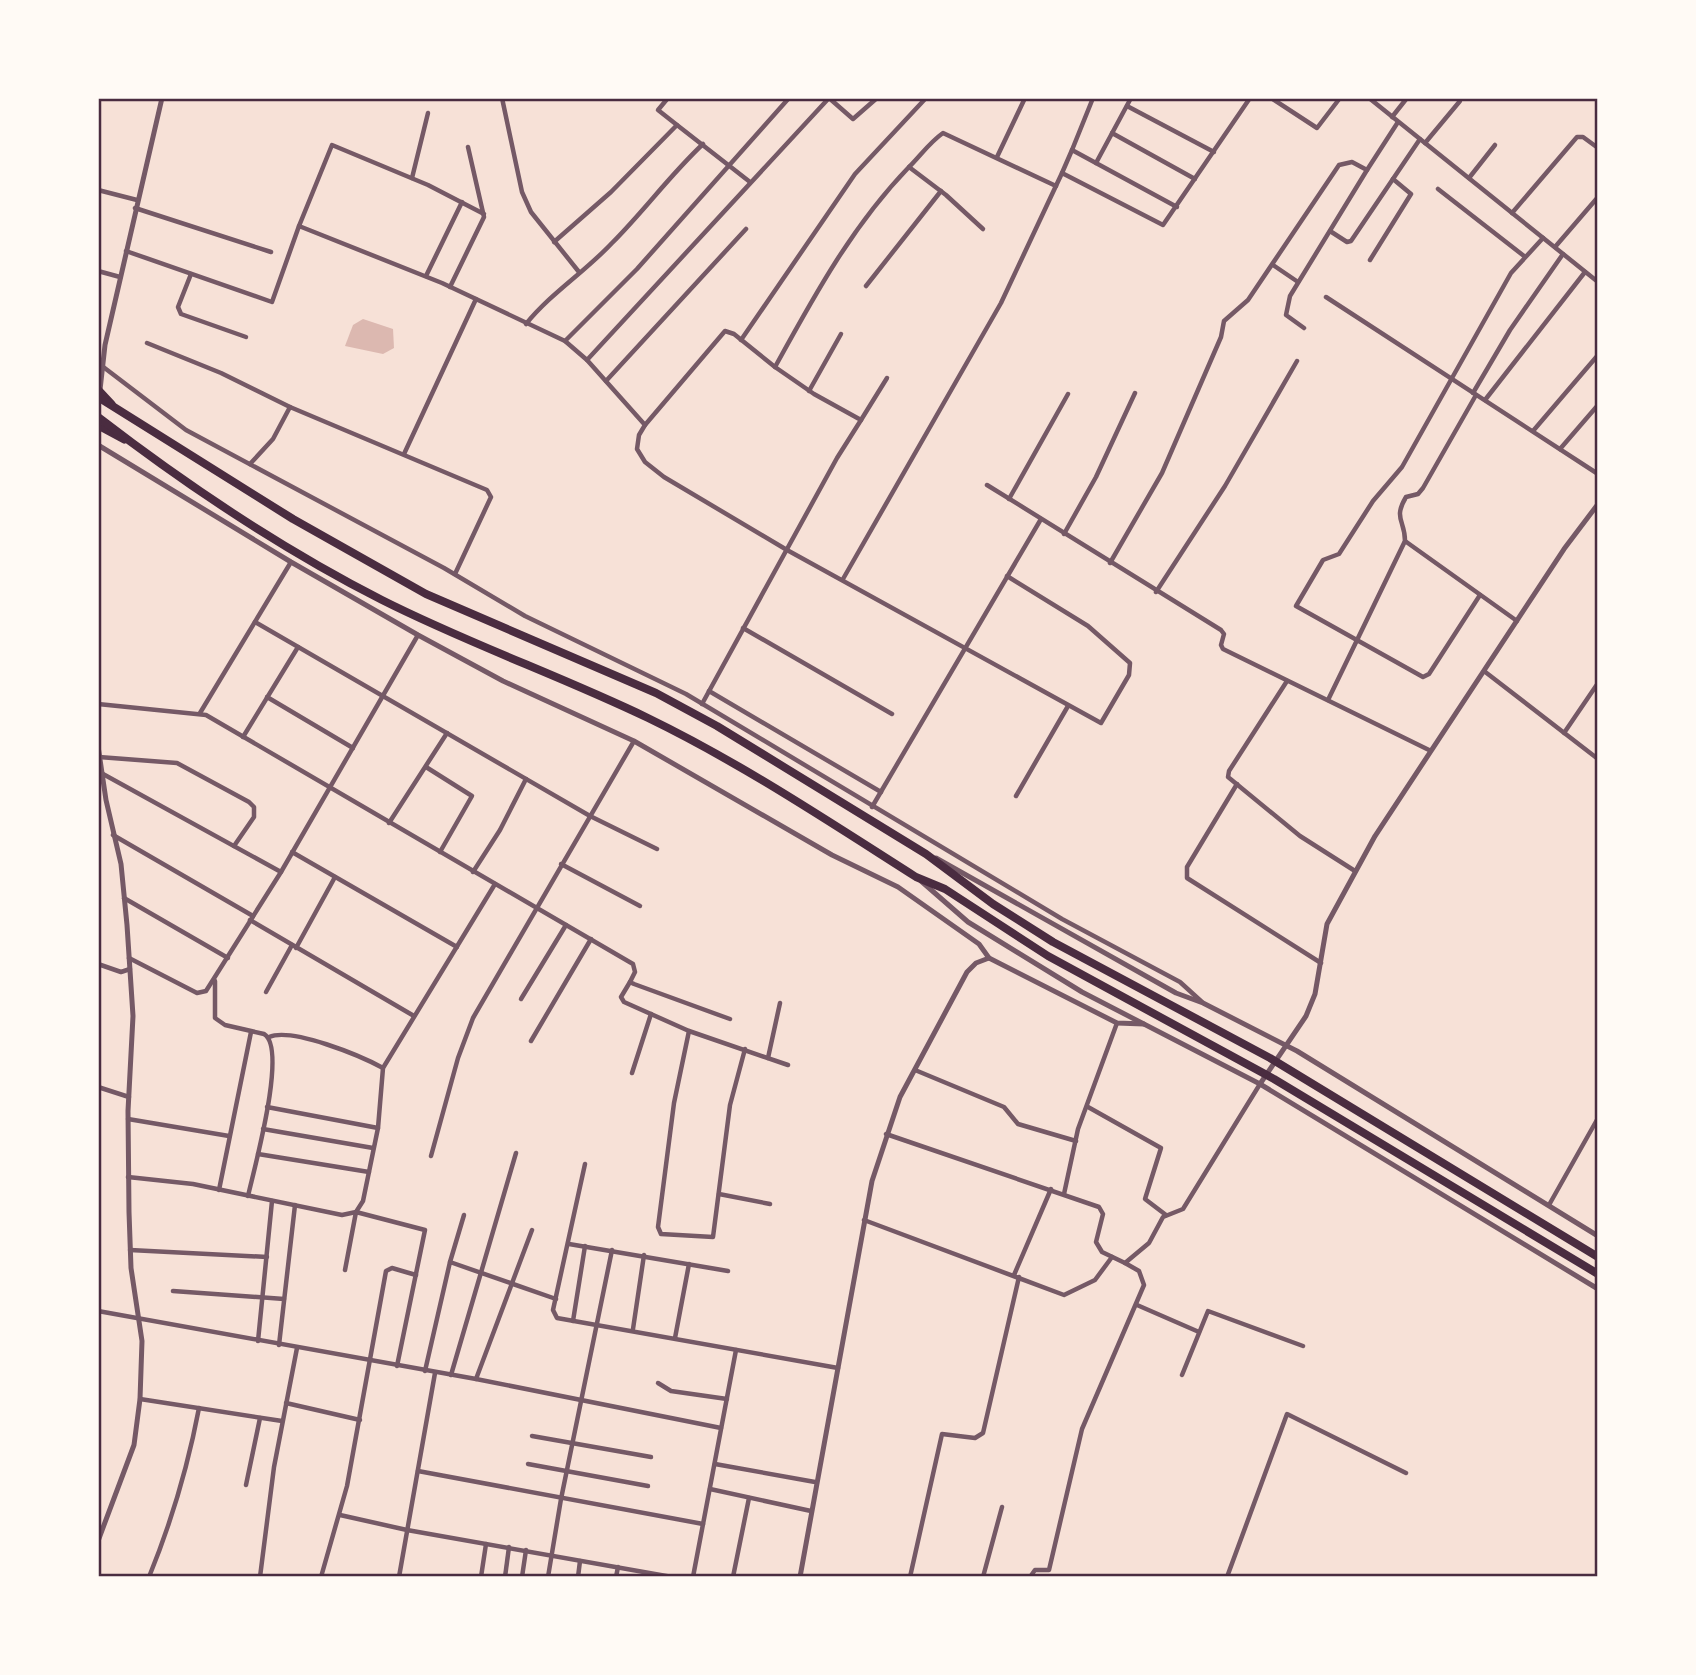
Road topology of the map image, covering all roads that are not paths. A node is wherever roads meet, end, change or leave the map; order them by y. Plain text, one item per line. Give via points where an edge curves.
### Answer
1 (162, 98) edge
2 (502, 98) edge
3 (668, 98) edge
4 (789, 98) edge
5 (829, 98) edge
6 (877, 98) edge
7 (926, 98) edge
8 (1025, 98) edge
9 (1093, 98) edge
10 (1131, 98) edge
11 (1250, 98) edge
12 (1340, 98) edge
13 (1407, 98) edge
14 (1276, 99) edge
15 (1371, 99) edge
16 (1460, 101) dead end
17 (1127, 106) junction
18 (428, 113) dead end
19 (1392, 117) junction
20 (1398, 122) junction
21 (677, 125) junction
22 (1112, 133) junction
23 (1420, 139) junction
24 (1425, 143) junction
25 (704, 144) junction
26 (1495, 145) dead end
27 (468, 148) dead end
28 (1598, 148) edge
29 (1072, 150) junction
30 (1214, 152) junction
31 (997, 157) junction
32 (1096, 163) junction
33 (729, 165) junction
34 (909, 167) junction
35 (1367, 170) junction
36 (1062, 173) junction
37 (412, 178) junction
38 (1469, 178) junction
39 (1195, 179) junction
40 (1393, 179) junction
41 (750, 182) junction
42 (1056, 186) junction
43 (1438, 189) dead end
44 (98, 190) edge
45 (941, 191) junction
46 (1598, 197) edge
47 (137, 200) junction
48 (462, 202) junction
49 (1177, 207) junction
50 (135, 208) junction
51 (1512, 213) junction
52 (484, 214) junction
53 (299, 226) junction
54 (746, 229) dead end
55 (983, 229) dead end
56 (1330, 231) junction
57 (1543, 238) junction
58 (554, 242) junction
59 (1555, 247) junction
60 (126, 251) junction
61 (271, 252) dead end
62 (1563, 254) junction
63 (1524, 256) junction
64 (1370, 260) dead end
65 (1273, 265) junction
66 (98, 271) edge
67 (579, 272) junction
68 (1586, 272) junction
69 (191, 274) junction
70 (426, 276) junction
71 (120, 277) junction
72 (1298, 282) junction
73 (1598, 282) edge
74 (866, 286) dead end
75 (450, 287) junction
76 (1326, 297) dead end
77 (477, 299) junction
78 (526, 324) junction
79 (1304, 328) dead end
80 (841, 334) dead end
81 (246, 337) dead end
82 (741, 340) junction
83 (565, 341) junction
84 (147, 344) dead end
85 (1598, 355) edge
86 (587, 360) junction
87 (1297, 361) dead end
88 (100, 365) edge
89 (775, 367) junction
90 (887, 378) dead end
91 (1450, 379) junction
92 (607, 382) junction
93 (98, 389) edge
94 (810, 391) junction
95 (1135, 393) dead end
96 (1068, 394) dead end
97 (1474, 394) junction
98 (98, 397) edge
99 (1485, 400) junction
100 (1598, 405) edge
101 (290, 407) junction
102 (98, 408) edge
103 (117, 408) junction
104 (98, 417) edge
105 (861, 420) junction
106 (645, 425) junction
107 (98, 426) edge
108 (1533, 431) junction
109 (98, 445) edge
110 (134, 445) junction
111 (1560, 449) junction
112 (404, 454) junction
113 (250, 464) junction
114 (1598, 474) edge
115 (987, 485) dead end
116 (1009, 499) junction
117 (1598, 504) edge
118 (1041, 519) junction
119 (1064, 534) junction
120 (1405, 541) junction
121 (787, 550) junction
122 (291, 562) junction
123 (1110, 563) junction
124 (455, 574) junction
125 (1007, 576) junction
126 (843, 579) junction
127 (1156, 592) junction
128 (1480, 595) junction
129 (1517, 621) junction
130 (255, 622) junction
131 (743, 628) junction
132 (418, 635) junction
133 (1357, 642) junction
134 (298, 647) junction
135 (965, 648) junction
136 (1483, 670) junction
137 (1287, 681) junction
138 (1598, 683) edge
139 (709, 691) junction
140 (383, 696) junction
141 (267, 697) junction
142 (1328, 700) junction
143 (98, 704) edge
144 (702, 704) junction
145 (1068, 706) junction
146 (201, 713) junction
147 (892, 714) dead end
148 (447, 733) junction
149 (1564, 733) junction
150 (243, 737) junction
151 (634, 741) junction
152 (353, 748) junction
153 (1429, 750) junction
154 (98, 751) edge
155 (1598, 759) edge
156 (426, 767) junction
157 (102, 774) junction
158 (526, 779) junction
159 (1237, 785) junction
160 (329, 788) junction
161 (881, 792) junction
162 (1016, 796) dead end
163 (872, 807) junction
164 (590, 816) junction
165 (389, 823) junction
166 (113, 835) junction
167 (234, 846) junction
168 (657, 849) dead end
169 (292, 852) junction
170 (440, 852) junction
171 (926, 854) junction
172 (561, 864) junction
173 (1355, 871) junction
174 (281, 872) junction
175 (473, 872) junction
176 (335, 877) junction
177 (915, 877) junction
178 (495, 884) junction
179 (124, 898) junction
180 (640, 906) dead end
181 (536, 907) junction
182 (251, 918) junction
183 (566, 925) junction
184 (591, 939) junction
185 (294, 946) junction
186 (457, 947) junction
187 (129, 958) junction
188 (228, 958) junction
189 (989, 958) junction
190 (1321, 963) junction
191 (98, 964) edge
192 (130, 969) junction
193 (215, 980) junction
194 (630, 982) junction
195 (266, 992) dead end
196 (521, 999) dead end
197 (780, 1003) dead end
198 (1203, 1003) junction
199 (651, 1014) junction
200 (414, 1016) junction
201 (730, 1019) dead end
202 (1116, 1023) junction
203 (1144, 1024) junction
204 (689, 1031) junction
205 (251, 1032) junction
206 (270, 1037) junction
207 (531, 1041) dead end
208 (1287, 1046) junction
209 (745, 1049) junction
210 (768, 1058) junction
211 (788, 1065) dead end
212 (383, 1068) junction
213 (915, 1070) junction
214 (632, 1073) dead end
215 (1260, 1084) junction
216 (98, 1087) edge
217 (129, 1097) junction
218 (267, 1107) junction
219 (1088, 1107) junction
220 (1598, 1118) edge
221 (128, 1119) junction
222 (378, 1128) junction
223 (263, 1129) junction
224 (886, 1134) junction
225 (229, 1136) junction
226 (1076, 1141) junction
227 (373, 1148) junction
228 (516, 1153) dead end
229 (258, 1154) junction
230 (431, 1156) dead end
231 (585, 1164) dead end
232 (369, 1172) junction
233 (128, 1177) junction
234 (1051, 1189) junction
235 (219, 1190) junction
236 (719, 1194) junction
237 (1064, 1194) junction
238 (248, 1196) junction
239 (272, 1201) junction
240 (770, 1204) dead end
241 (295, 1205) junction
242 (1549, 1205) junction
243 (356, 1212) junction
244 (464, 1214) dead end
245 (1166, 1215) junction
246 (864, 1220) junction
247 (532, 1230) dead end
248 (1598, 1236) edge
249 (569, 1244) junction
250 (585, 1246) junction
251 (612, 1250) junction
252 (131, 1251) junction
253 (644, 1255) junction
254 (267, 1257) junction
255 (1112, 1257) junction
256 (1598, 1257) edge
257 (450, 1262) junction
258 (1125, 1263) junction
259 (689, 1264) junction
260 (345, 1270) dead end
261 (728, 1271) dead end
262 (482, 1273) junction
263 (1598, 1274) edge
264 (416, 1275) junction
265 (1016, 1276) junction
266 (514, 1284) junction
267 (1598, 1289) edge
268 (173, 1291) dead end
269 (262, 1297) junction
270 (284, 1299) junction
271 (556, 1299) junction
272 (1137, 1305) junction
273 (98, 1311) edge
274 (140, 1321) junction
275 (573, 1321) junction
276 (598, 1324) junction
277 (633, 1329) junction
278 (1199, 1332) junction
279 (675, 1338) junction
280 (258, 1341) junction
281 (279, 1345) junction
282 (1303, 1346) dead end
283 (297, 1348) junction
284 (736, 1350) junction
285 (369, 1360) junction
286 (397, 1366) junction
287 (838, 1368) junction
288 (425, 1371) junction
289 (435, 1373) junction
290 (451, 1375) junction
291 (1182, 1375) dead end
292 (476, 1379) junction
293 (658, 1383) dead end
294 (140, 1399) junction
295 (727, 1399) junction
296 (583, 1400) junction
297 (286, 1404) junction
298 (199, 1408) junction
299 (260, 1418) junction
300 (360, 1420) junction
301 (282, 1421) junction
302 (722, 1428) junction
303 (532, 1436) dead end
304 (573, 1444) junction
305 (651, 1457) dead end
306 (528, 1464) dead end
307 (715, 1464) junction
308 (418, 1471) junction
309 (567, 1471) junction
310 (1406, 1473) dead end
311 (815, 1482) junction
312 (246, 1485) dead end
313 (648, 1486) dead end
314 (710, 1489) junction
315 (749, 1498) junction
316 (561, 1499) junction
317 (1002, 1507) dead end
318 (811, 1511) junction
319 (340, 1515) junction
320 (703, 1524) junction
321 (407, 1530) junction
322 (99, 1537) edge
323 (486, 1544) junction
324 (509, 1547) junction
325 (526, 1550) junction
326 (551, 1556) junction
327 (580, 1561) junction
328 (618, 1567) junction
329 (149, 1577) edge
330 (260, 1577) edge
331 (321, 1577) edge
332 (399, 1577) edge
333 (481, 1577) edge
334 (505, 1577) edge
335 (522, 1577) edge
336 (548, 1577) edge
337 (578, 1577) edge
338 (616, 1577) edge
339 (672, 1577) edge
340 (693, 1577) edge
341 (733, 1577) edge
342 (800, 1577) edge
343 (910, 1577) edge
344 (983, 1577) edge
345 (1030, 1577) edge
346 (1227, 1577) edge

1 - 47 street
2 - 58 street via 522,192
3 - 21 street via 658,110
4 - 33 street
5 - 6 street via 853,118
5 - 41 street
7 - 82 street via 855,174
8 - 31 street
9 - 29 street
10 - 17 street
11 - 30 street
12 - 14 street via 1317,128
13 - 19 street
15 - 19 street
16 - 24 street
17 - 22 street
17 - 30 street
18 - 37 street
19 - 20 street
20 - 23 street
20 - 35 street
21 - 25 street
21 - 58 street
22 - 32 street
22 - 39 street
23 - 24 street
23 - 40 street
24 - 38 street
25 - 33 street
25 - 67 street via 610,246
26 - 38 street
27 - 52 street
28 - 51 street via 1583,136 1577,137
29 - 32 street
29 - 36 street
30 - 39 street
31 - 34 street via 943,133
31 - 42 street
32 - 49 street
33 - 41 street
33 - 83 street via 637,269
34 - 45 street
34 - 89 street via 848,242
35 - 56 street
35 - 65 street via 1352,162 1339,165
36 - 42 street
36 - 49 street via 1160,226
37 - 48 street
37 - 53 street via 332,145
38 - 51 street
39 - 49 street
40 - 56 street via 1351,241
40 - 64 street via 1411,194
41 - 86 street
42 - 126 street via 1001,303
43 - 63 street
44 - 47 street
45 - 55 street
45 - 74 street
46 - 59 street
47 - 50 street
48 - 52 street
48 - 70 street
50 - 60 street
50 - 61 street
51 - 57 street
52 - 75 street
53 - 69 street via 272,302
53 - 70 street
54 - 92 street
56 - 72 street
57 - 59 street
57 - 63 street
58 - 67 street
59 - 62 street
60 - 69 street
60 - 71 street
62 - 68 street
62 - 97 street via 1510,330
63 - 91 street
65 - 72 street
65 - 123 street via 1248,300 1224,321 1162,473
66 - 71 street
67 - 78 street
68 - 73 street
68 - 99 street
69 - 81 street via 178,307 181,314
70 - 75 street
71 - 88 street
72 - 79 street via 1285,311
75 - 77 street
76 - 91 street
77 - 78 street
77 - 112 street
78 - 83 street
80 - 94 street
82 - 89 street
82 - 106 street via 723,333
83 - 86 street
84 - 101 street
85 - 108 street
86 - 92 street
87 - 127 street via 1225,486
88 - 102 street
88 - 113 street via 186,430
89 - 94 street
90 - 105 street
91 - 97 street
91 - 133 street via 1402,467 1373,501 1339,554 1323,560 1297,603 1299,610
92 - 106 street
93 - 103 main road
94 - 105 street
95 - 119 street
96 - 116 street
97 - 99 street
97 - 120 street via 1423,488 1406,497 1402,505 1398,519
98 - 103 highway
99 - 108 street
100 - 111 street
101 - 112 street
101 - 113 street via 273,439
103 - 171 highway via 293,519 426,594 656,693
104 - 110 highway
105 - 121 street
106 - 121 street via 637,449 654,471
107 - 110 main road
108 - 111 street
109 - 122 street
110 - 177 highway via 301,554 381,600 647,718 733,763
111 - 114 street
112 - 124 street via 492,494
113 - 124 street
115 - 116 street
116 - 118 street
117 - 129 street
118 - 119 street
118 - 125 street
119 - 123 street
120 - 128 street
120 - 133 street
121 - 126 street
121 - 131 street
122 - 130 street
122 - 132 street
123 - 127 street
124 - 144 street via 525,616
125 - 135 street
125 - 145 street via 1088,626 1130,663 1129,675 1101,723
126 - 135 street
127 - 137 street via 1224,632 1223,649
128 - 129 street
128 - 133 street via 1426,677
129 - 136 street
130 - 134 street
130 - 146 street
131 - 139 street
131 - 147 street
132 - 140 street
132 - 151 street via 550,704
133 - 142 street
134 - 140 street
134 - 141 street
135 - 145 street
135 - 161 street
136 - 149 street
136 - 153 street
137 - 142 street
137 - 159 street via 1229,771 1228,777
138 - 149 street
139 - 144 street
139 - 161 street
140 - 148 street
140 - 152 street
141 - 150 street
141 - 152 street
142 - 153 street
143 - 146 street
144 - 163 street
145 - 162 street
146 - 150 street
148 - 156 street
148 - 158 street
149 - 155 street
150 - 160 street
151 - 164 street
151 - 189 street via 832,855 898,887 978,944
152 - 160 street
153 - 173 street
154 - 157 street
154 - 167 street via 177,763 249,802 254,817
156 - 165 street
156 - 170 street via 472,796
157 - 166 street
157 - 167 street
158 - 164 street
158 - 175 street
159 - 173 street via 1300,836
159 - 190 street via 1186,867 1187,878
160 - 165 street
160 - 169 street
161 - 163 street
163 - 198 street via 1062,919 1180,982
164 - 168 street
164 - 172 street
165 - 170 street
166 - 179 street
166 - 182 street
167 - 174 street
169 - 174 street
169 - 176 street
170 - 175 street
171 - 198 street via 1176,993
171 - 256 highway via 1053,942 1270,1058
172 - 180 street
172 - 181 street
173 - 190 street via 1327,924
174 - 182 street
175 - 178 street
176 - 185 street
176 - 186 street
177 - 203 street via 968,922
177 - 263 highway via 944,889 1048,956 1274,1079
178 - 181 street
178 - 186 street
179 - 187 street
179 - 188 street
181 - 183 street
181 - 230 street via 465,1036
182 - 185 street
182 - 188 street
183 - 184 street
183 - 196 street
184 - 194 street via 633,964
184 - 207 street
185 - 195 street
185 - 200 street
186 - 200 street
187 - 192 street
187 - 193 street via 197,993 206,991
188 - 193 street
189 - 202 street
189 - 213 street via 967,972
190 - 208 street via 1306,1016
191 - 192 street
192 - 217 street
193 - 205 street via 215,1018
194 - 199 street via 621,999
194 - 201 street
197 - 210 street
198 - 208 street
199 - 204 street
199 - 214 street
200 - 212 street
202 - 203 street
202 - 219 street
203 - 215 street
204 - 209 street
204 - 236 street via 674,1103 659,1233 713,1237
205 - 206 street
205 - 225 street
206 - 212 street via 282,1034 349,1049
206 - 218 street via 274,1055
208 - 215 street
208 - 242 street
209 - 210 street
209 - 236 street via 730,1105
210 - 211 street
212 - 222 street
213 - 224 street
213 - 226 street via 1003,1107 1018,1124
215 - 245 street via 1183,1209
215 - 267 street
216 - 217 street
217 - 221 street
218 - 222 street
218 - 223 street
219 - 226 street
219 - 245 street via 1161,1148 1144,1199
220 - 242 street
221 - 225 street
221 - 233 street
222 - 227 street
223 - 227 street
223 - 229 street
224 - 234 street
224 - 246 street
225 - 235 street
226 - 237 street
227 - 232 street
228 - 262 street
229 - 232 street
229 - 238 street
231 - 249 street
232 - 243 street
233 - 235 street
233 - 252 street
234 - 237 street
234 - 265 street
235 - 238 street
236 - 240 street
237 - 255 street via 1102,1210 1096,1242
238 - 239 street
239 - 241 street
239 - 254 street
241 - 243 street via 342,1215
241 - 270 street
242 - 248 street
243 - 260 street
243 - 264 street via 425,1230
244 - 257 street
245 - 258 street via 1149,1243
246 - 265 street
246 - 287 street
247 - 266 street
249 - 250 street
249 - 271 street
250 - 251 street
250 - 275 street
251 - 253 street
251 - 276 street
252 - 254 street
252 - 274 street
253 - 259 street
253 - 277 street
254 - 269 street
255 - 258 street
255 - 265 street via 1100,1276 1069,1295
257 - 262 street
257 - 288 street
258 - 272 street via 1145,1280
259 - 261 street
259 - 279 street
262 - 266 street
262 - 290 street
264 - 285 street via 387,1269
264 - 286 street
265 - 343 street via 983,1433 975,1438 942,1434
266 - 271 street
266 - 292 street
268 - 269 street
269 - 270 street
269 - 280 street
270 - 281 street
271 - 275 street via 555,1315
272 - 278 street
272 - 345 street via 1082,1429 1049,1570 1035,1570
273 - 274 street
274 - 280 street
274 - 294 street
275 - 276 street
276 - 277 street
276 - 296 street
277 - 279 street
278 - 282 street via 1210,1311
278 - 291 street
279 - 284 street
280 - 281 street
281 - 283 street
283 - 285 street
283 - 297 street
284 - 287 street
284 - 295 street
285 - 286 street
285 - 300 street
286 - 288 street
287 - 311 street
288 - 289 street
289 - 290 street
289 - 308 street
290 - 292 street
292 - 296 street
293 - 295 street via 671,1391
294 - 298 street
294 - 322 street via 134,1445
295 - 302 street
296 - 302 street
296 - 304 street
297 - 300 street
297 - 301 street
298 - 299 street
298 - 329 street via 163,1547
299 - 301 street
299 - 312 street
300 - 319 street
301 - 330 street
302 - 307 street
303 - 304 street
304 - 305 street
304 - 309 street
306 - 309 street
307 - 311 street
307 - 314 street
308 - 316 street
308 - 321 street
309 - 313 street
309 - 316 street
310 - 346 street via 1287,1414
311 - 318 street
314 - 315 street
314 - 320 street
315 - 318 street
315 - 341 street
316 - 320 street
316 - 326 street
317 - 344 street
318 - 342 street
319 - 321 street
319 - 331 street
320 - 340 street
321 - 323 street
321 - 332 street
323 - 324 street
323 - 333 street
324 - 325 street
324 - 334 street
325 - 326 street
325 - 335 street
326 - 327 street
326 - 336 street
327 - 328 street
327 - 337 street
328 - 338 street
328 - 339 street

